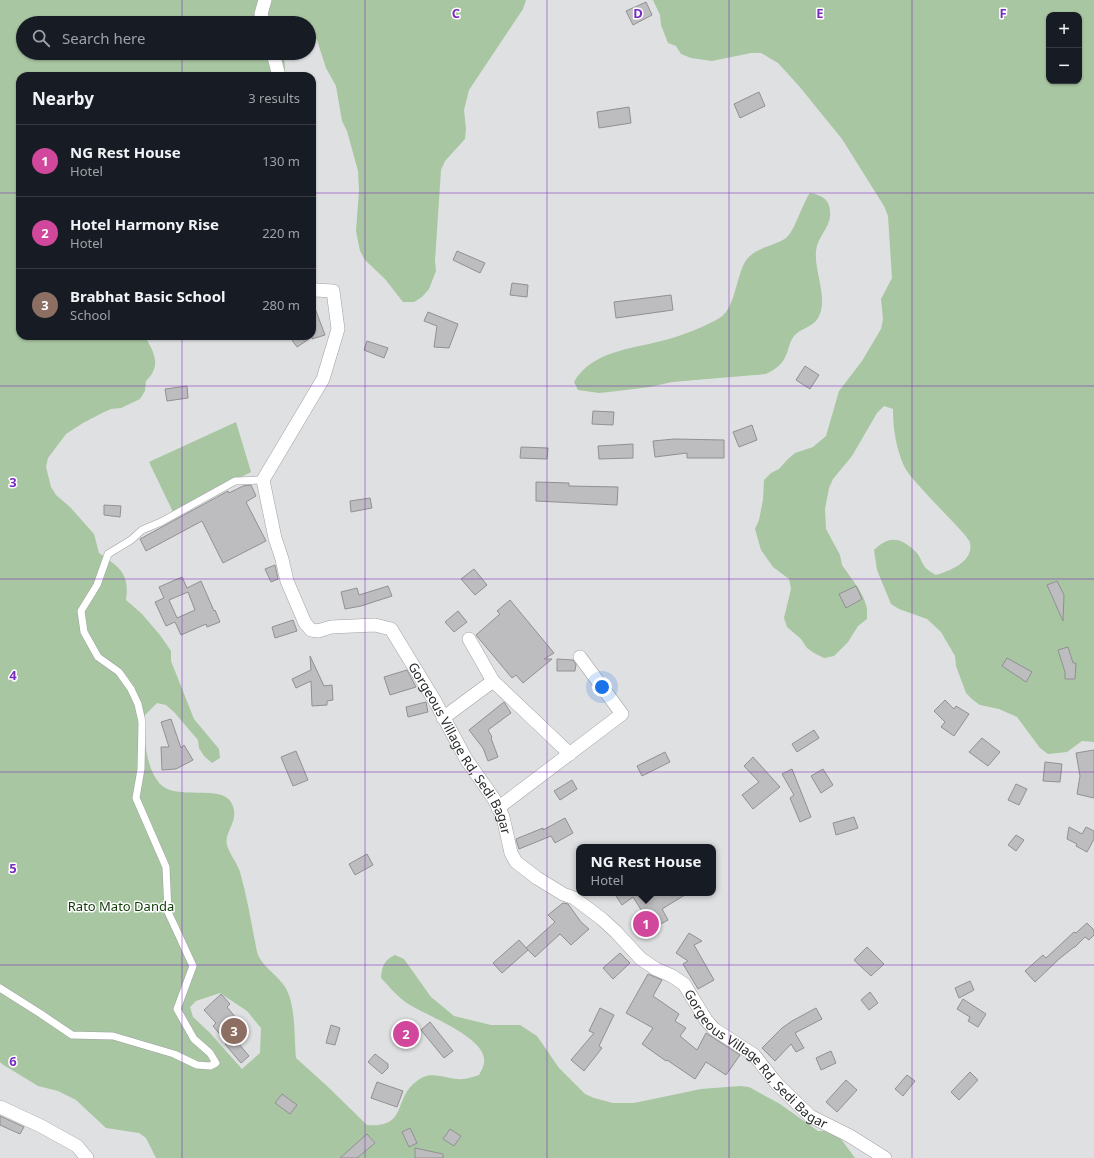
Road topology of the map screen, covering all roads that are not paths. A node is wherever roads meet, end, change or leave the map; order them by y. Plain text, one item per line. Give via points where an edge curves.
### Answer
1 (265, 0) edge
2 (262, 16) edge
3 (275, 60) edge
4 (278, 72) edge
5 (316, 290) edge
6 (263, 480) junction
7 (469, 639) dead end
8 (580, 657) dead end
9 (493, 682) junction
10 (443, 718) junction
11 (570, 754) junction
12 (498, 808) junction
13 (0, 988) edge
14 (0, 1107) edge
15 (88, 1158) edge
16 (885, 1158) edge

1 - 2 street
3 - 4 street
5 - 6 street via 333,291 338,329 323,379
6 - 10 street, Gorgeous Village Rd, Sedi Bagar via 287,581 310,630 375,625 391,629
6 - 13 lane via 235,481 142,530 108,554 97,585 81,611 84,632 98,657 119,672 138,704 142,722 141,769 136,798 166,867 168,912 193,966 176,1010 194,1039 210,1053 216,1063 210,1066 197,1065 174,1054 113,1036 72,1035
7 - 9 street
8 - 11 street via 622,714
9 - 10 street
9 - 11 street
10 - 12 street, Gorgeous Village Rd, Sedi Bagar
11 - 12 street
12 - 16 street, Gorgeous Village Rd, Sedi Bagar via 516,862 536,878 574,898 602,919 641,960 684,984 714,1029 754,1055 777,1084 810,1116 850,1136
14 - 15 street via 77,1146

